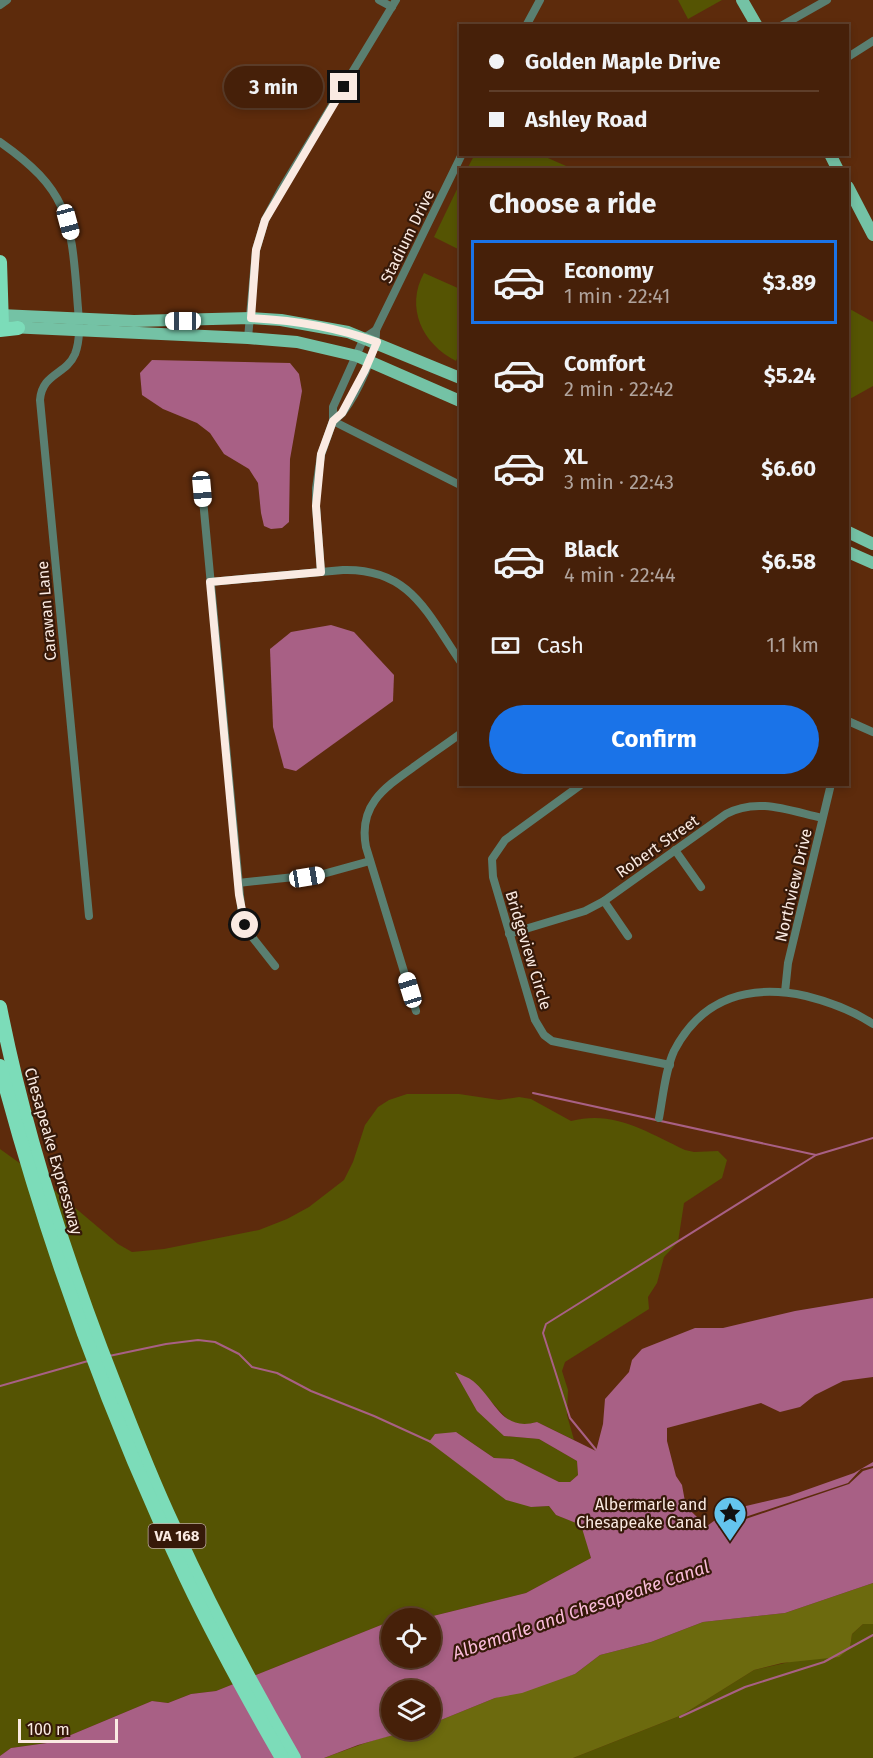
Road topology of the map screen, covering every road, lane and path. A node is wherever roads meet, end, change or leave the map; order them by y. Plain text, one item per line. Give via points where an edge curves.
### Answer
1 (7, 0) edge
2 (379, 0) edge
3 (540, 0) edge
4 (742, 0) edge
5 (827, 0) edge
6 (394, 4) edge
7 (0, 5) edge
8 (527, 24) edge
9 (756, 24) edge
10 (785, 24) edge
11 (873, 41) edge
12 (849, 56) edge
13 (0, 142) edge
14 (461, 156) edge
15 (849, 189) edge
16 (873, 235) edge
17 (0, 262) edge
18 (251, 318) junction
19 (1, 322) edge
20 (79, 325) junction
21 (18, 328) joint
22 (372, 337) junction
23 (248, 338) junction
24 (363, 358) junction
25 (459, 378) edge
26 (459, 401) edge
27 (333, 421) junction
28 (459, 484) edge
29 (202, 489) dead end
30 (849, 532) edge
31 (873, 544) edge
32 (849, 552) edge
33 (870, 561) edge
34 (321, 572) junction
35 (210, 582) junction
36 (459, 660) edge
37 (849, 724) edge
38 (873, 732) edge
39 (459, 735) edge
40 (579, 786) edge
41 (830, 786) edge
42 (822, 818) junction
43 (675, 850) junction
44 (370, 861) junction
45 (238, 883) junction
46 (701, 886) dead end
47 (604, 901) junction
48 (89, 916) dead end
49 (510, 934) junction
50 (628, 936) dead end
51 (275, 966) dead end
52 (785, 992) junction
53 (0, 1007) edge
54 (416, 1011) dead end
55 (873, 1024) edge
56 (670, 1065) junction
57 (0, 1066) edge
58 (659, 1118) dead end
59 (79, 1304) junction
60 (282, 1758) edge
61 (294, 1758) edge

1 - 7 street
2 - 6 street
3 - 8 street
4 - 9 main road
5 - 10 street
6 - 18 street via 265,220 256,250
11 - 12 street
13 - 20 street, Carawan Lane via 38,172 61,205 73,242
14 - 22 street, Stadium Drive
15 - 16 main road
17 - 19 highway
18 - 20 main road
18 - 22 main road
18 - 23 street
19 - 20 main road
19 - 21 highway
20 - 21 main road
20 - 23 main road
20 - 48 street, Carawan Lane via 72,359 48,379 39,400
22 - 24 street, Stadium Drive
22 - 24 street, Stadium Drive
22 - 25 main road
23 - 24 main road via 297,342
24 - 26 main road
24 - 27 street, Stadium Drive via 342,413
24 - 27 street, Stadium Drive via 333,407
27 - 28 street
27 - 34 street, Stadium Drive via 321,454 316,488
29 - 35 street
30 - 31 main road
32 - 33 main road
34 - 35 street
34 - 36 street via 361,569 395,581 416,598
35 - 45 street
37 - 38 street
39 - 44 street via 379,793 365,824 364,841
40 - 49 street, Bridgeview Circle via 505,840 493,855 493,877
41 - 42 street, Northview Drive
42 - 43 street, Robert Street via 771,806 747,805 726,814
42 - 52 street, Northview Drive via 788,963
43 - 46 street
43 - 47 street, Robert Street
44 - 45 street via 323,874
44 - 54 street
45 - 51 street via 245,925
47 - 49 street, Robert Street via 585,911
47 - 50 street
49 - 56 street, Bridgeview Circle via 535,1020 546,1038 563,1045
52 - 55 street via 850,1010
52 - 56 street via 754,992 719,1002 689,1031
53 - 59 highway, Chesapeake Expressway / VA 168 via 33,1145
56 - 58 street
57 - 59 highway, Chesapeake Expressway / VA 168 via 32,1179
59 - 60 highway, VA 168 via 106,1390 164,1531
59 - 61 highway, VA 168 via 172,1525 229,1641

